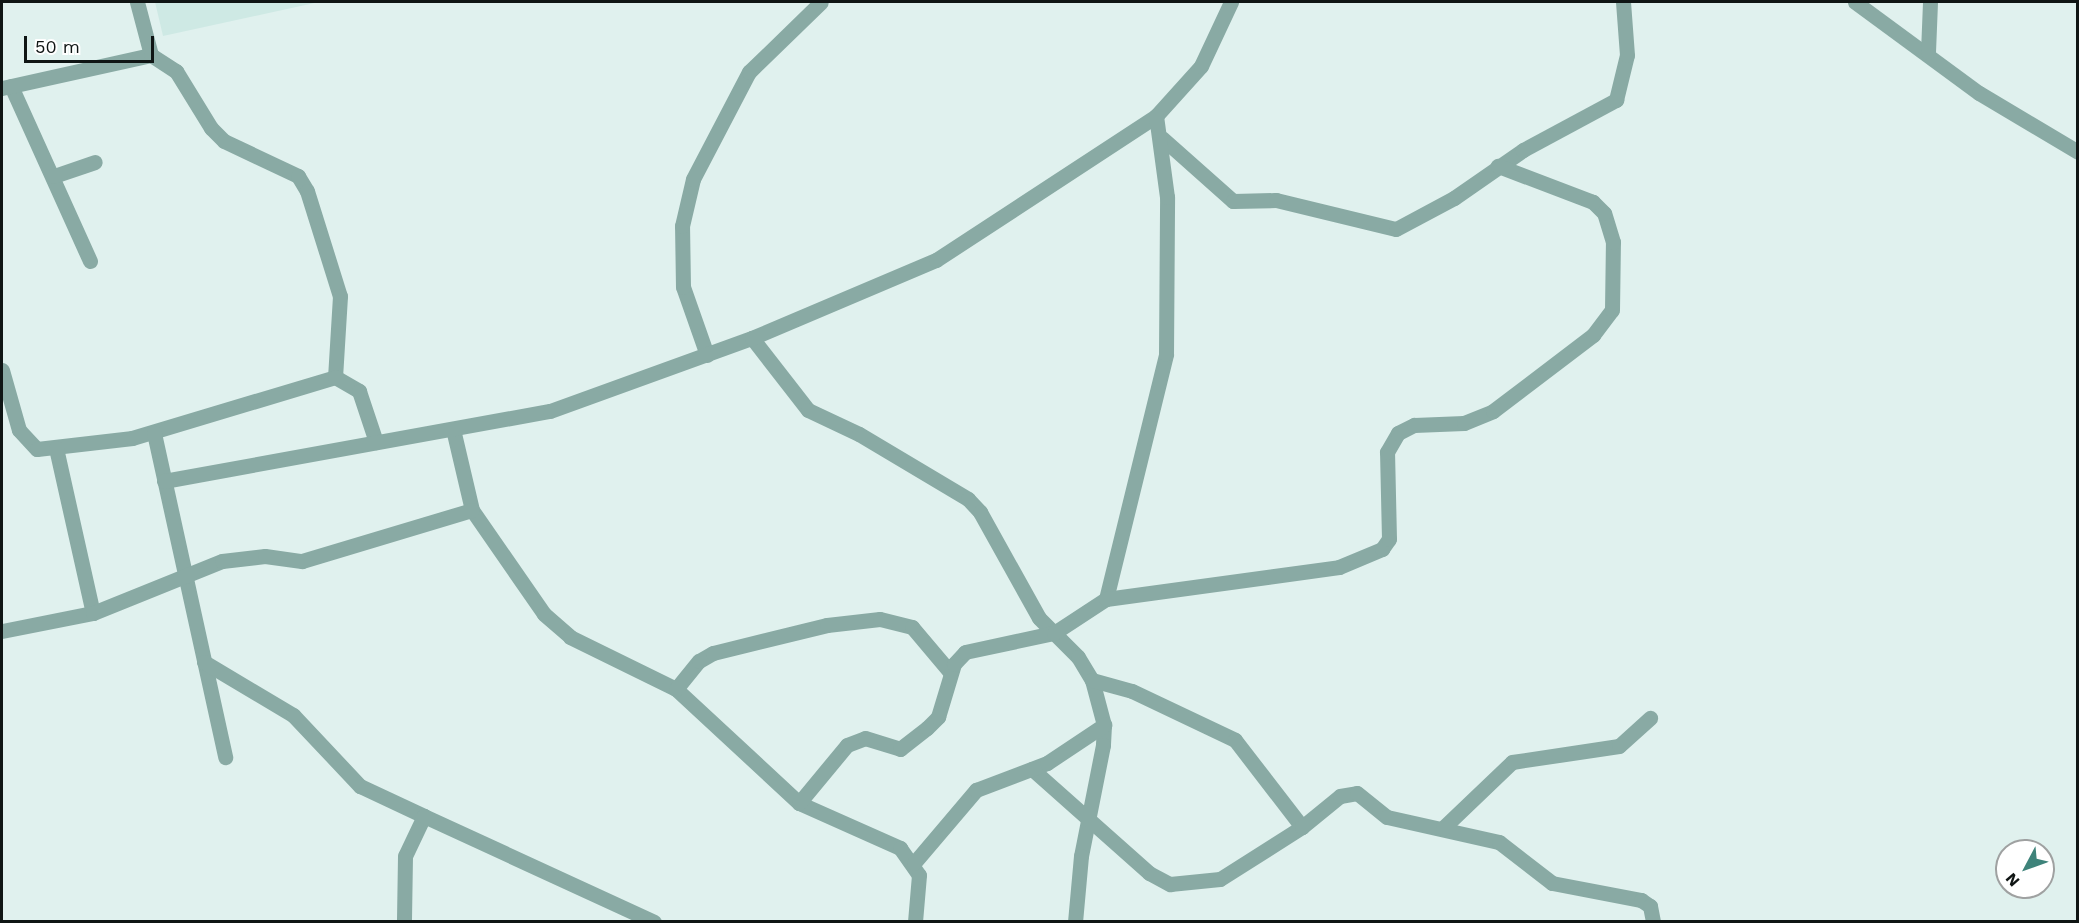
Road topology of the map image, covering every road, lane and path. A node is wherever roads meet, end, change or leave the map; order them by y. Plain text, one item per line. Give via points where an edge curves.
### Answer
1 (137, 2) edge
2 (821, 2) edge
3 (1231, 2) edge
4 (1623, 2) edge
5 (1855, 2) edge
6 (1930, 2) edge
7 (1928, 52) junction
8 (151, 55) junction
9 (6, 87) edge
10 (1156, 116) junction
11 (1162, 138) junction
12 (2078, 152) edge
13 (95, 162) dead end
14 (1498, 166) junction
15 (54, 176) junction
16 (90, 261) dead end
17 (753, 338) junction
18 (706, 355) junction
19 (2, 370) edge
20 (335, 377) junction
21 (453, 429) junction
22 (154, 433) junction
23 (376, 442) junction
24 (56, 448) junction
25 (164, 481) junction
26 (472, 510) junction
27 (185, 577) junction
28 (1106, 599) junction
29 (93, 613) junction
30 (2, 631) edge
31 (1054, 633) junction
32 (204, 662) junction
33 (950, 672) junction
34 (1092, 680) junction
35 (676, 689) junction
36 (1650, 718) dead end
37 (1104, 725) junction
38 (225, 757) dead end
39 (1032, 769) junction
40 (800, 803) junction
41 (424, 816) junction
42 (1088, 821) junction
43 (1302, 827) junction
44 (1443, 828) junction
45 (914, 863) junction
46 (404, 921) edge
47 (654, 921) edge
48 (915, 921) edge
49 (1076, 921) edge
50 (1653, 921) edge

1 - 8 street
2 - 18 street via 749,72 693,179 682,226 683,287
3 - 10 street via 1201,66
4 - 14 street via 1627,55 1616,100
5 - 7 street
6 - 7 street
7 - 12 street via 1979,93
8 - 9 street
8 - 20 street via 176,71 211,128 224,141 283,167 303,183 340,296
9 - 15 street
10 - 11 street
10 - 17 street via 936,260
11 - 14 street via 1233,201 1276,200 1385,230 1426,215
11 - 28 street via 1169,257 1166,354
13 - 15 street
14 - 28 street via 1593,202 1604,213 1613,242 1615,298 1593,335 1493,411 1464,423 1414,425 1398,433 1386,462 1389,539 1368,558 1340,567
15 - 16 street
17 - 18 street
17 - 31 street via 808,410 868,439 968,499 980,512 1039,618
18 - 21 street via 550,411
19 - 24 street via 25,441 37,449
20 - 22 street
20 - 23 street via 359,391
21 - 23 street
21 - 26 street
22 - 24 street
22 - 25 street
23 - 25 street
24 - 29 street
25 - 27 street
26 - 27 street via 302,561 237,557
26 - 35 street via 544,614 570,637
27 - 29 street
27 - 32 street
28 - 31 street
29 - 30 street
31 - 33 street via 972,649 959,655
31 - 34 street via 1078,657
32 - 38 street
32 - 41 street via 293,715 360,786
33 - 35 street via 912,627 880,619 827,625 713,653 699,661
33 - 40 street via 938,717 917,738 896,750 865,738 847,745
34 - 37 street
34 - 43 street via 1132,691 1235,740
35 - 40 street
36 - 44 street via 1619,746 1512,762
37 - 39 street
37 - 42 street
39 - 42 street
39 - 45 street via 965,799
40 - 45 street via 886,838
41 - 46 street via 405,856
41 - 47 street
42 - 43 street via 1149,873 1179,886 1220,879
42 - 49 street
43 - 44 street via 1340,796 1357,793 1387,816
44 - 50 street via 1498,842 1552,883 1641,900 1650,906
45 - 48 street via 921,897

